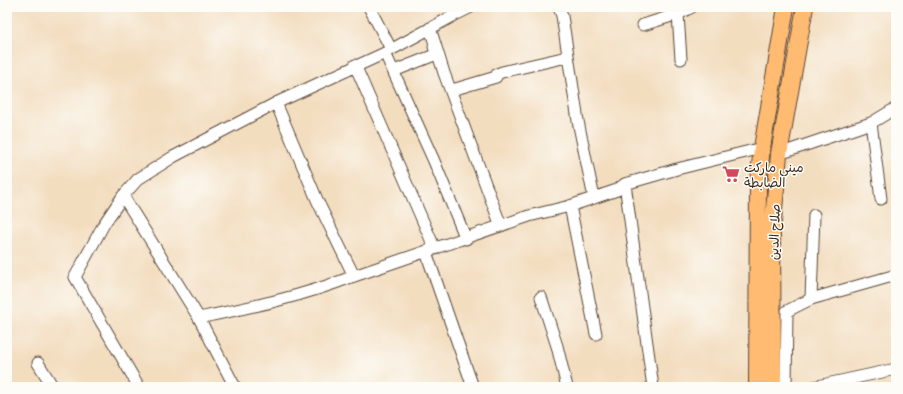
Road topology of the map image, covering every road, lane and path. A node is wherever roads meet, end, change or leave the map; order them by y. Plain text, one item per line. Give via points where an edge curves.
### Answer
1 (369, 7) edge
2 (471, 7) edge
3 (559, 7) edge
4 (692, 7) edge
5 (786, 7) edge
6 (806, 7) edge
7 (451, 11) edge
8 (678, 14) junction
9 (643, 25) dead end
10 (429, 29) junction
11 (388, 51) junction
12 (567, 57) junction
13 (681, 59) dead end
14 (355, 65) junction
15 (394, 71) junction
16 (452, 90) junction
17 (276, 103) junction
18 (896, 108) edge
19 (871, 123) junction
20 (762, 148) junction
21 (779, 154) junction
22 (625, 184) junction
23 (123, 196) junction
24 (594, 198) junction
25 (882, 199) dead end
26 (570, 206) junction
27 (814, 215) dead end
28 (501, 226) junction
29 (466, 239) junction
30 (430, 250) junction
31 (896, 275) edge
32 (354, 276) junction
33 (541, 297) dead end
34 (811, 299) junction
35 (199, 318) junction
36 (596, 334) dead end
37 (38, 363) dead end
38 (896, 369) edge
39 (53, 387) edge
40 (139, 387) edge
41 (235, 387) edge
42 (473, 387) edge
43 (567, 387) edge
44 (653, 387) edge
45 (757, 387) edge
46 (773, 387) edge
47 (786, 387) edge
48 (813, 387) edge

1 - 11 street
2 - 7 street
3 - 12 street
4 - 8 street
5 - 20 highway, صلاح الدين
6 - 21 highway, صلاح الدين
7 - 10 street
8 - 9 street
8 - 13 street
10 - 11 street
10 - 15 street via 437,54
10 - 16 street
11 - 14 street
11 - 15 street
12 - 16 street via 502,72 496,77
12 - 24 street
14 - 17 street
14 - 30 street
15 - 29 street
16 - 28 street
17 - 23 street via 172,157 138,179
17 - 32 street via 318,202
18 - 19 street
19 - 21 street
19 - 25 street
20 - 22 street
20 - 45 highway, صلاح الدين via 758,182
21 - 46 highway, صلاح الدين via 772,233
22 - 24 street via 617,190
22 - 44 street
23 - 35 street
23 - 40 street via 104,224 75,277
24 - 26 street
26 - 28 street
26 - 36 street
27 - 34 street
28 - 29 street
29 - 30 street
30 - 32 street
30 - 42 street
31 - 34 street
32 - 35 street via 287,299
33 - 43 street
34 - 47 street via 787,311
35 - 41 street
37 - 39 street
38 - 48 street

